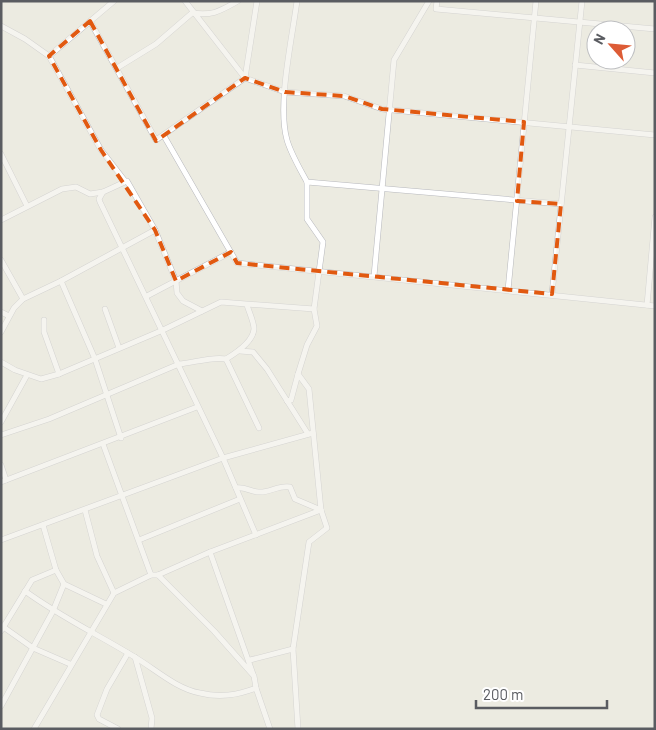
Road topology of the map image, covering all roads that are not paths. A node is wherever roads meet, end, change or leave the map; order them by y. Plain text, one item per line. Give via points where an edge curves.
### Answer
1 (114, 1) edge
2 (185, 1) edge
3 (238, 1) edge
4 (257, 1) edge
5 (297, 1) edge
6 (429, 1) edge
7 (437, 1) edge
8 (536, 1) edge
9 (582, 1) edge
10 (192, 13) junction
11 (534, 18) junction
12 (90, 22) junction
13 (580, 22) junction
14 (1, 26) edge
15 (655, 29) edge
16 (49, 56) junction
17 (575, 65) junction
18 (117, 68) junction
19 (655, 73) edge
20 (245, 78) junction
21 (285, 92) junction
22 (389, 110) junction
23 (524, 122) junction
24 (569, 125) junction
25 (655, 135) edge
26 (164, 136) junction
27 (1, 154) edge
28 (125, 181) junction
29 (306, 182) junction
30 (382, 189) junction
31 (103, 192) junction
32 (517, 200) junction
33 (561, 204) junction
34 (27, 206) junction
35 (655, 217) edge
36 (1, 220) edge
37 (155, 230) junction
38 (124, 248) junction
39 (231, 252) junction
40 (1, 260) edge
41 (3, 267) edge
42 (321, 271) junction
43 (374, 276) junction
44 (61, 281) junction
45 (176, 281) junction
46 (508, 290) junction
47 (552, 294) junction
48 (147, 296) junction
49 (23, 299) junction
50 (247, 305) junction
51 (648, 305) junction
52 (655, 306) edge
53 (105, 309) dead end
54 (314, 309) junction
55 (202, 311) junction
56 (1, 312) edge
57 (10, 316) junction
58 (44, 320) dead end
59 (163, 330) junction
60 (1, 332) edge
61 (119, 348) junction
62 (240, 351) junction
63 (95, 359) junction
64 (226, 359) junction
65 (1, 362) edge
66 (179, 364) junction
67 (27, 374) junction
68 (60, 374) junction
69 (298, 374) junction
70 (106, 395) junction
71 (286, 401) junction
72 (197, 408) junction
73 (1, 422) edge
74 (259, 428) dead end
75 (310, 433) junction
76 (1, 435) edge
77 (121, 438) junction
78 (103, 444) junction
79 (223, 458) junction
80 (1, 465) edge
81 (4, 481) edge
82 (236, 488) junction
83 (121, 495) junction
84 (240, 499) junction
85 (85, 510) junction
86 (321, 510) junction
87 (43, 525) junction
88 (256, 535) junction
89 (1, 540) edge
90 (139, 540) junction
91 (210, 552) junction
92 (56, 570) junction
93 (150, 575) junction
94 (158, 575) junction
95 (64, 584) junction
96 (25, 591) junction
97 (114, 593) junction
98 (106, 604) junction
99 (53, 611) junction
100 (2, 628) edge
101 (90, 630) junction
102 (33, 648) junction
103 (293, 649) junction
104 (128, 653) junction
105 (135, 657) junction
106 (250, 660) junction
107 (70, 664) junction
108 (254, 676) junction
109 (256, 688) junction
110 (1, 706) edge
111 (34, 729) edge
112 (118, 729) edge
113 (151, 729) edge
114 (270, 729) edge
115 (298, 729) edge

1 - 12 street
2 - 10 street
3 - 10 street via 207,15
4 - 20 street
5 - 21 street
6 - 22 street via 394,60
7 - 11 street via 436,9
8 - 11 street
9 - 13 street
10 - 18 street via 156,44
10 - 20 street
11 - 13 street
11 - 23 street
12 - 16 street
12 - 18 street
13 - 15 street
13 - 17 street
14 - 16 street
16 - 28 street via 101,150
17 - 19 street
17 - 24 street
18 - 26 street via 156,140
20 - 21 street
20 - 26 street
21 - 22 street via 344,96
21 - 29 street via 287,140
22 - 23 street
22 - 30 street
23 - 24 street
23 - 32 street
24 - 25 street
24 - 33 street
26 - 39 street
27 - 34 street
28 - 31 street
28 - 37 street via 130,184
29 - 30 street
29 - 42 street via 307,219 323,242
30 - 32 street
30 - 43 street
31 - 34 street via 90,194 78,188 62,189
31 - 38 street via 100,202
32 - 33 street
32 - 46 street
33 - 47 street
34 - 36 street
35 - 51 street
37 - 38 street
37 - 45 street
38 - 44 street
38 - 48 street
39 - 42 street via 237,263
39 - 45 street
40 - 41 street
41 - 49 street
42 - 43 street
42 - 54 street
43 - 46 street
44 - 49 street
44 - 63 street
45 - 48 street
45 - 55 street via 177,293 183,301
46 - 47 street
47 - 51 street
48 - 59 street
49 - 57 street
50 - 54 street
50 - 55 street via 221,302
50 - 62 street via 254,328
51 - 52 street
53 - 61 street
54 - 69 street via 317,326
55 - 59 street
56 - 57 street
57 - 60 street
58 - 68 street via 44,332
59 - 61 street
59 - 66 street
61 - 63 street
62 - 64 street
62 - 71 street via 253,352
63 - 68 street
63 - 70 street
64 - 66 street via 218,357
64 - 74 street
65 - 67 street
66 - 70 street
66 - 72 street
67 - 68 street via 41,379
67 - 73 street
69 - 71 street via 291,400
69 - 75 street via 309,389
70 - 76 street
70 - 77 street
71 - 75 street
72 - 77 street
72 - 79 street
75 - 79 street
75 - 86 street
77 - 78 street
78 - 81 street
78 - 83 street
79 - 82 street
79 - 83 street
80 - 81 street
82 - 84 street
82 - 86 street via 259,493 290,487 295,499
83 - 85 street
83 - 90 street
84 - 88 street
84 - 90 street
85 - 87 street
85 - 97 street via 98,556
86 - 88 street
86 - 103 street via 327,528 309,542 306,552
87 - 89 street
87 - 92 street
88 - 91 street
90 - 93 street
91 - 94 street
91 - 106 street
92 - 95 street
92 - 96 street via 32,580
93 - 94 street
93 - 97 street
94 - 108 street
95 - 98 street
95 - 99 street
96 - 99 street
96 - 100 street
97 - 98 street
98 - 101 street
99 - 101 street
99 - 102 street
100 - 102 street
101 - 104 street
101 - 107 street
102 - 107 street
102 - 110 street
103 - 106 street
103 - 115 street
104 - 105 street
104 - 112 street via 106,689 97,715
105 - 109 street via 199,693 233,696
105 - 113 street via 152,718
106 - 108 street
107 - 111 street
108 - 109 street
109 - 114 street

